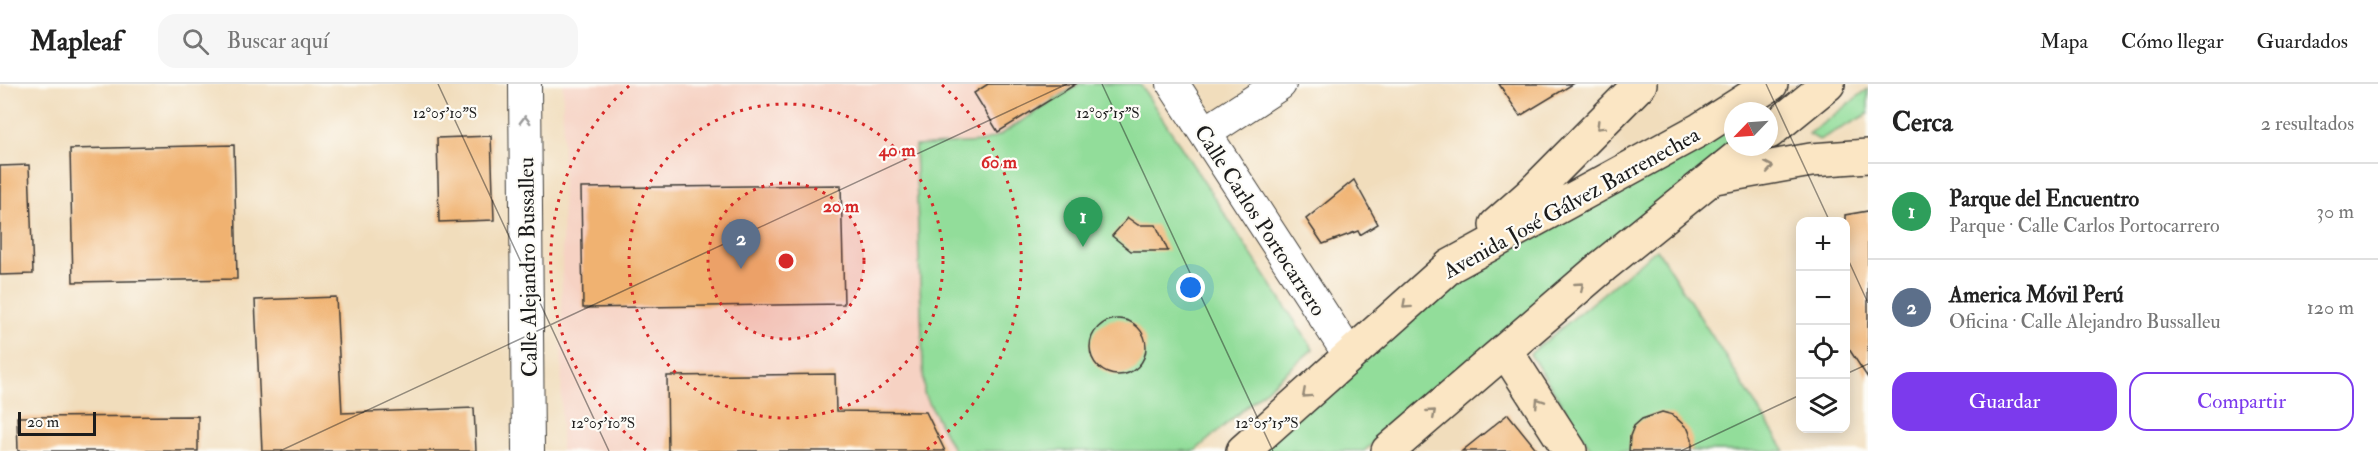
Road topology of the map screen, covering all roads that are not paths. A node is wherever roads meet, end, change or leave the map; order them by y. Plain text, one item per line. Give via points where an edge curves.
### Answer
1 (525, 84) edge
2 (1173, 84) edge
3 (1280, 84) edge
4 (1640, 84) edge
5 (1771, 84) edge
6 (1828, 84) edge
7 (1778, 125) edge
8 (1204, 133) junction
9 (1739, 156) edge
10 (1868, 156) edge
11 (1712, 177) junction
12 (1450, 266) junction
13 (1505, 350) junction
14 (1350, 356) junction
15 (528, 451) edge
16 (1243, 451) edge
17 (1388, 451) edge
18 (1570, 451) edge

15 -> 1 street, Calle Alejandro Bussalleu
2 - 8 street, Calle Carlos Portocarrero
3 - 8 street
4 -> 12 main road via 1531,194
5 - 12 main road, Avenida José Gálvez Barrenechea via 1701,129
6 - 7 main road
8 - 14 street, Calle Carlos Portocarrero
9 - 11 main road, Avenida José Gálvez Barrenechea
11 -> 10 main road via 1830,158
13 -> 11 main road, Avenida José Gálvez Barrenechea
12 -> 14 main road, Avenida José Gálvez Barrenechea
17 -> 13 main road, Avenida José Gálvez Barrenechea
18 -> 13 main road
14 -> 16 main road, Avenida José Gálvez Barrenechea

